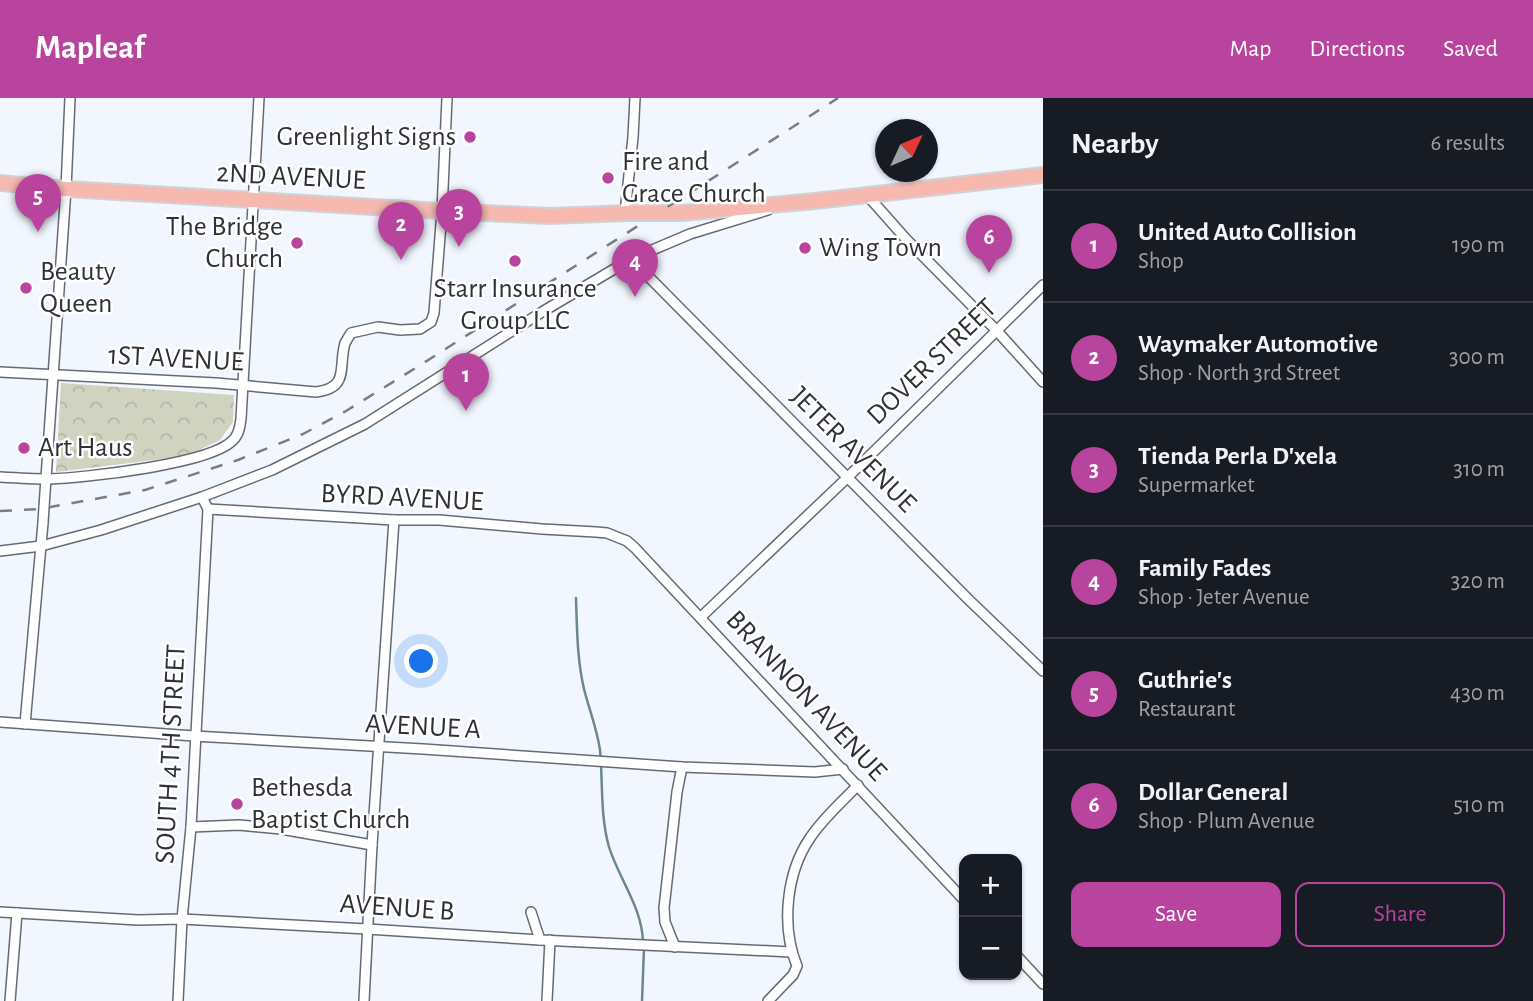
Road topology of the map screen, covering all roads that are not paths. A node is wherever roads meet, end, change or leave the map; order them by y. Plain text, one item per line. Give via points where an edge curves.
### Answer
1 (71, 98) edge
2 (259, 98) edge
3 (447, 98) edge
4 (635, 98) edge
5 (1043, 174) edge
6 (0, 183) edge
7 (66, 189) junction
8 (867, 195) junction
9 (254, 200) junction
10 (790, 204) junction
11 (442, 211) junction
12 (627, 213) junction
13 (631, 259) junction
14 (1043, 285) edge
15 (997, 331) junction
16 (0, 372) edge
17 (54, 376) junction
18 (1043, 382) edge
19 (244, 386) junction
20 (0, 477) edge
21 (848, 477) junction
22 (47, 482) junction
23 (202, 497) junction
24 (208, 509) junction
25 (394, 520) junction
26 (607, 533) joint
27 (41, 546) junction
28 (0, 551) edge
29 (701, 617) junction
30 (1043, 671) edge
31 (0, 722) edge
32 (25, 724) junction
33 (194, 736) junction
34 (379, 747) junction
35 (682, 767) junction
36 (844, 769) junction
37 (858, 785) junction
38 (191, 827) junction
39 (372, 845) junction
40 (959, 895) edge
41 (0, 912) edge
42 (531, 912) dead end
43 (17, 913) junction
44 (181, 919) junction
45 (666, 922) junction
46 (367, 929) junction
47 (545, 940) junction
48 (660, 946) junction
49 (676, 947) junction
50 (791, 952) junction
51 (1022, 961) edge
52 (1043, 984) edge
53 (10, 1001) edge
54 (178, 1001) edge
55 (364, 1001) edge
56 (547, 1001) edge
57 (768, 1001) edge

1 - 7 street
2 - 9 street
3 - 11 street
4 - 12 street
5 - 8 main road, 2ND AVENUE
6 - 7 main road, 2ND AVENUE
7 - 9 main road, 2ND AVENUE
7 - 17 street
8 - 10 main road, 2ND AVENUE
8 - 15 street
9 - 11 main road, 2ND AVENUE
9 - 19 street
10 - 12 main road, 2ND AVENUE, bridge
10 - 13 street via 690,234
11 - 12 main road, 2ND AVENUE via 548,216
11 - 19 street, 1ST AVENUE via 431,322 421,329 378,327 351,333 345,344 342,375 327,391
13 - 21 street, JETER AVENUE
13 - 23 street via 365,424 272,470
14 - 15 street, DOVER STREET
15 - 18 street
15 - 21 street, DOVER STREET
16 - 17 street, 1ST AVENUE
17 - 19 street, 1ST AVENUE
17 - 22 street
19 - 22 street via 239,430 226,446 177,462
20 - 22 street
21 - 29 street, DOVER STREET
21 - 30 street, JETER AVENUE
22 - 27 street, bridge
23 - 24 street
23 - 27 street
24 - 25 street, BYRD AVENUE
24 - 33 street, SOUTH 4TH STREET
25 - 26 street, BYRD AVENUE
25 - 34 street
26 - 29 street, BRANNON AVENUE via 635,548
27 - 28 street
27 - 32 street
29 - 36 street, BRANNON AVENUE
31 - 32 street, AVENUE A
32 - 33 street, AVENUE A
33 - 34 street, AVENUE A
33 - 38 street, SOUTH 4TH STREET
34 - 35 street, AVENUE A
34 - 39 street
35 - 36 street, AVENUE A
35 - 45 street via 665,897
36 - 37 street, BRANNON AVENUE
37 - 40 street, BRANNON AVENUE
37 - 50 street via 810,837 800,855 790,896
38 - 39 street via 239,825
38 - 44 street, SOUTH 4TH STREET
39 - 46 street
41 - 43 street, AVENUE B
42 - 47 street
43 - 44 street, AVENUE B
43 - 53 street
44 - 46 street, AVENUE B
44 - 54 street, SOUTH 4TH STREET
45 - 48 street
45 - 49 street
46 - 47 street, AVENUE B
46 - 55 street
47 - 48 street, AVENUE B
47 - 56 street
48 - 49 street, AVENUE B
49 - 50 street, AVENUE B
50 - 57 street via 797,966 793,975
51 - 52 street

